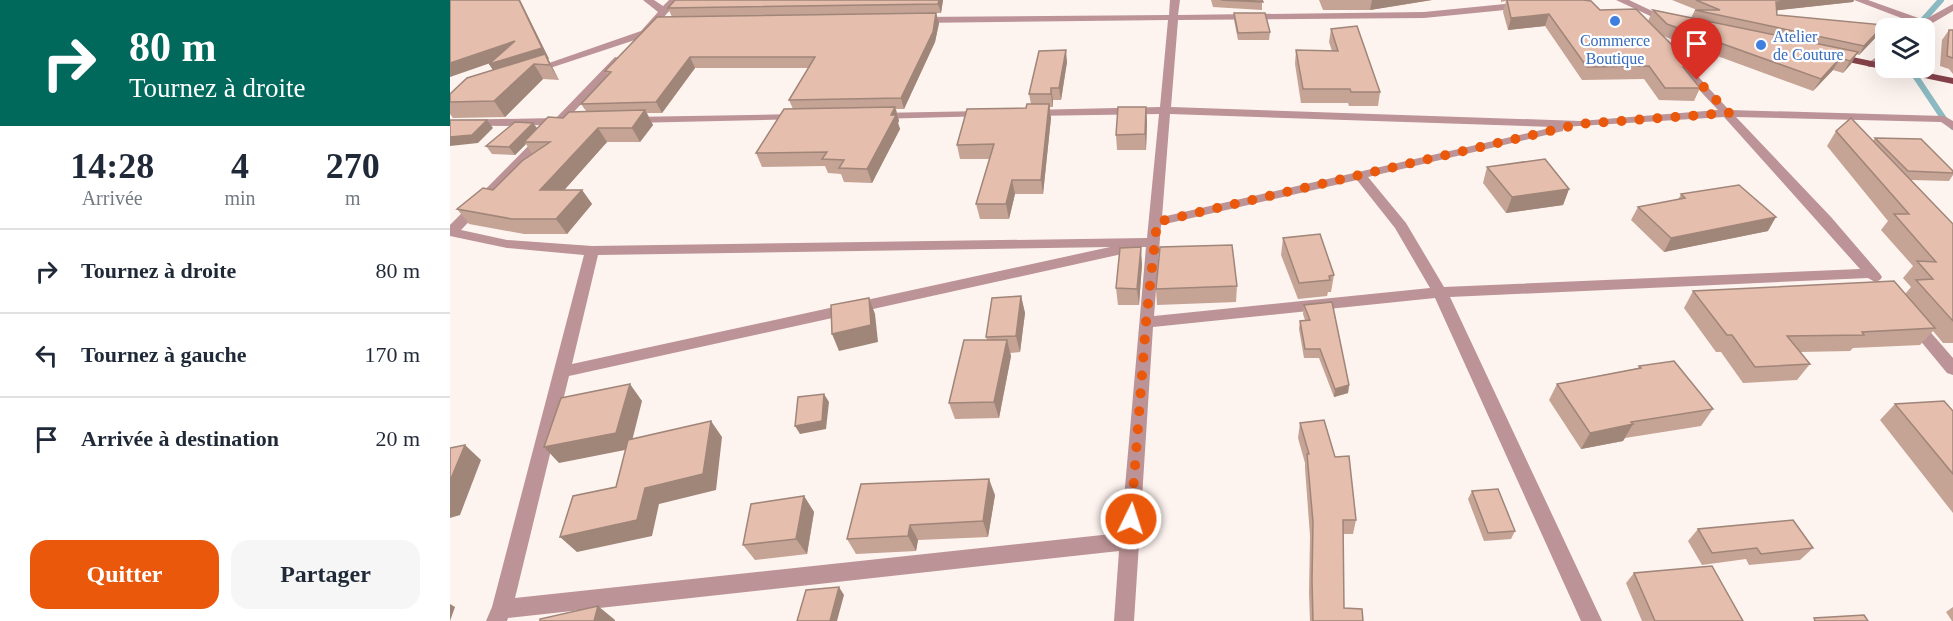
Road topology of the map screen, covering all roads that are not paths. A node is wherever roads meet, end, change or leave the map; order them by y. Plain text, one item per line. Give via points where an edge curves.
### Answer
1 (648, 0) edge
2 (674, 0) edge
3 (1621, 0) edge
4 (1858, 0) edge
5 (1535, 2) edge
6 (1953, 7) edge
7 (1174, 8) edge
8 (1632, 16) edge
9 (1662, 18) junction
10 (1902, 18) edge
11 (1935, 18) edge
12 (662, 19) junction
13 (901, 20) edge
14 (1674, 20) edge
15 (643, 34) junction
16 (1665, 47) edge
17 (1826, 54) edge
18 (1875, 62) edge
19 (1872, 65) junction
20 (518, 75) edge
21 (1952, 80) edge
22 (1166, 110) junction
23 (999, 113) edge
24 (1023, 113) edge
25 (1729, 113) junction
26 (868, 116) edge
27 (809, 117) edge
28 (618, 120) edge
29 (565, 121) junction
30 (450, 123) edge
31 (1580, 124) junction
32 (1953, 127) edge
33 (1360, 175) junction
34 (1157, 222) junction
35 (450, 232) edge
36 (1154, 242) junction
37 (592, 251) junction
38 (1871, 273) junction
39 (1886, 290) edge
40 (1440, 292) junction
41 (1908, 316) edge
42 (1146, 322) junction
43 (1953, 369) edge
44 (561, 372) junction
45 (1130, 541) junction
46 (499, 615) edge
47 (1124, 621) edge
48 (1592, 621) edge

1 - 12 street
2 - 12 street
3 - 9 street
4 - 10 street
5 - 7 street via 1424,15
6 - 11 street
7 - 13 street
7 - 22 street
8 - 9 main road
9 - 14 main road
12 - 15 street
15 - 20 street
15 - 29 street
16 - 25 street
17 - 19 main road
18 - 19 street
19 - 21 main road
22 - 24 street
22 - 31 street
22 - 34 street
23 - 26 street
25 - 31 street
25 - 32 street via 1944,118
25 - 38 street
27 - 28 street
29 - 30 street
29 - 35 street
31 - 33 street
33 - 34 street
33 - 40 street via 1401,226
34 - 36 street
35 - 37 street via 507,244
36 - 37 street
36 - 42 street
36 - 44 street
37 - 44 street
38 - 39 street
38 - 40 street
40 - 42 street
40 - 48 street
41 - 43 street
42 - 45 street
44 - 46 street
45 - 46 street
45 - 47 street

